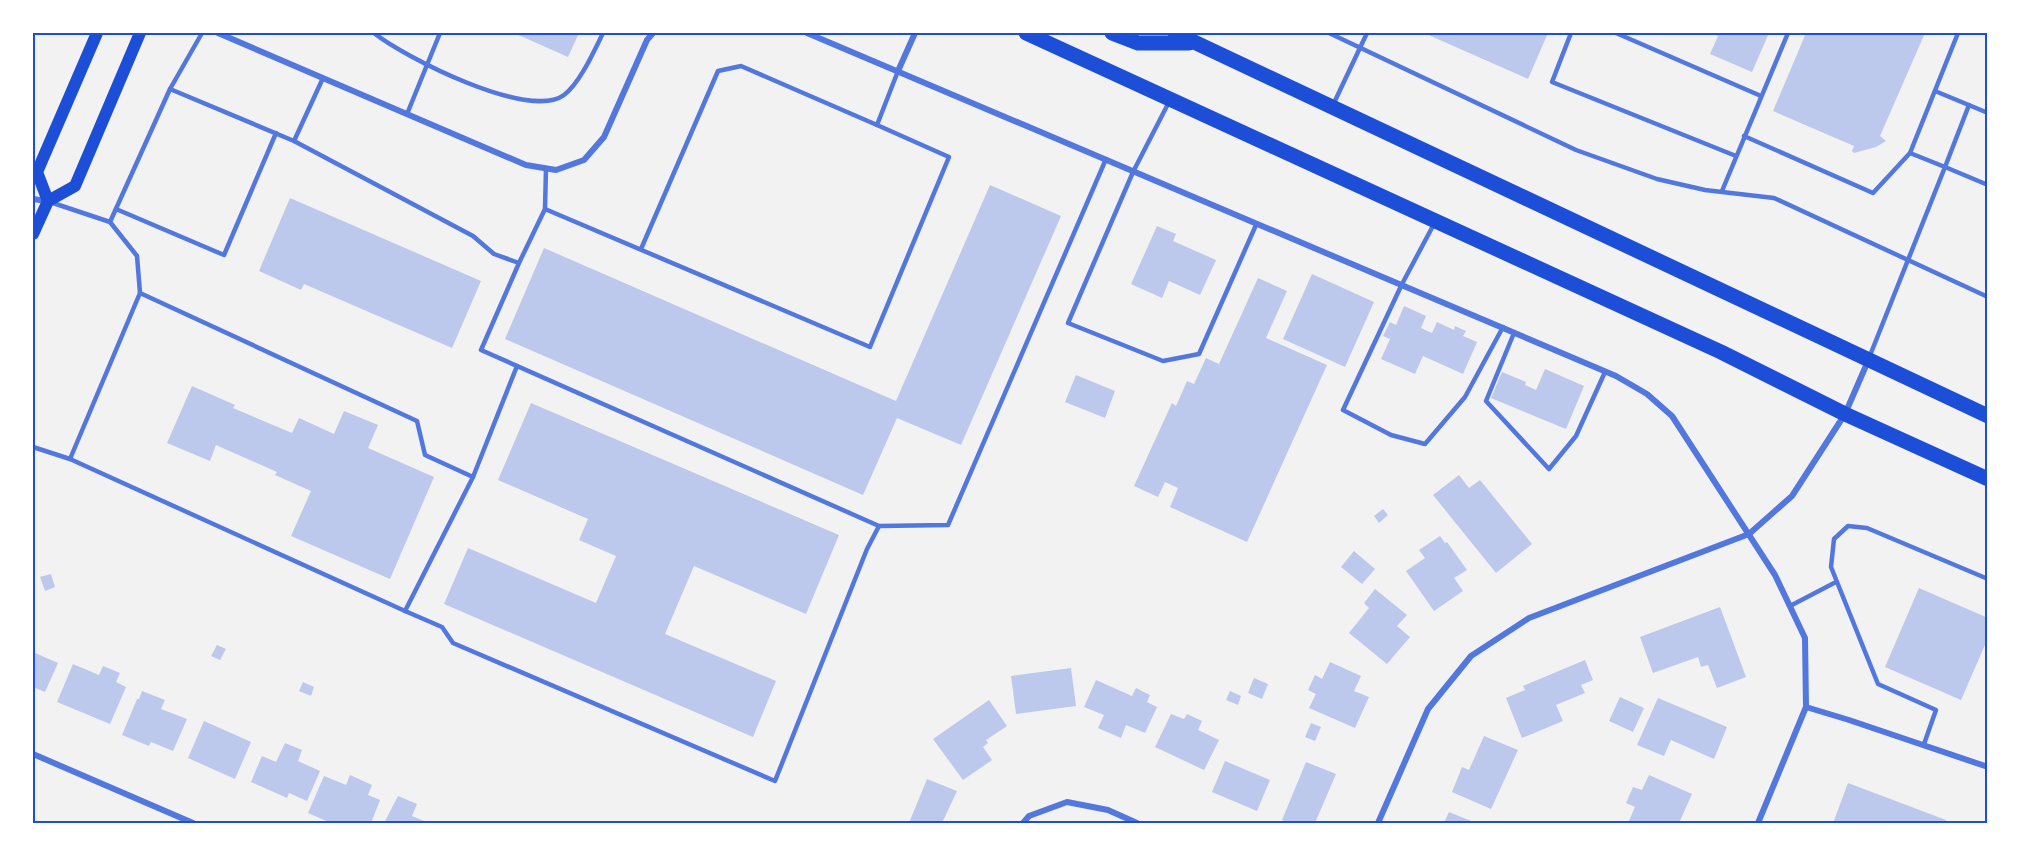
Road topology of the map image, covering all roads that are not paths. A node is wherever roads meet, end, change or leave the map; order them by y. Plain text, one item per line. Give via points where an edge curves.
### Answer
1 (97, 33) edge
2 (140, 33) edge
3 (202, 33) edge
4 (218, 33) edge
5 (374, 33) edge
6 (440, 33) edge
7 (603, 33) edge
8 (653, 33) edge
9 (807, 33) edge
10 (915, 33) edge
11 (1026, 33) edge
12 (1112, 33) edge
13 (1174, 33) edge
14 (1329, 33) edge
15 (1367, 33) edge
16 (1571, 33) edge
17 (1616, 33) edge
18 (1788, 33) edge
19 (1958, 33) edge
20 (1196, 43) junction
21 (1361, 48) junction
22 (427, 65) junction
23 (898, 71) junction
24 (323, 77) junction
25 (171, 89) junction
26 (1935, 91) junction
27 (1761, 96) junction
28 (1171, 100) junction
29 (1969, 105) junction
30 (1332, 108) junction
31 (1988, 113) edge
32 (407, 114) junction
33 (877, 125) junction
34 (276, 133) junction
35 (1744, 136) junction
36 (294, 141) junction
37 (1910, 153) junction
38 (1736, 156) junction
39 (1106, 159) junction
40 (1945, 167) junction
41 (546, 168) junction
42 (1133, 172) junction
43 (1988, 185) edge
44 (1722, 192) junction
45 (33, 199) edge
46 (48, 201) junction
47 (116, 209) junction
48 (545, 209) junction
49 (110, 222) junction
50 (1435, 222) junction
51 (1256, 225) junction
52 (33, 234) edge
53 (641, 249) junction
54 (1908, 260) junction
55 (519, 263) junction
56 (1402, 284) junction
57 (140, 293) junction
58 (1988, 297) edge
59 (1503, 327) junction
60 (1514, 333) junction
61 (1868, 360) junction
62 (517, 366) junction
63 (1605, 372) junction
64 (1845, 414) junction
65 (1988, 416) edge
66 (33, 447) edge
67 (70, 459) junction
68 (473, 477) junction
69 (1988, 479) edge
70 (879, 526) junction
71 (1749, 534) junction
72 (1988, 579) edge
73 (1836, 582) junction
74 (1790, 606) junction
75 (405, 611) junction
76 (1806, 707) junction
77 (1924, 744) junction
78 (33, 754) edge
79 (1988, 767) edge
80 (193, 823) edge
81 (1023, 823) edge
82 (1137, 823) edge
83 (1378, 823) edge
84 (1758, 823) edge

1 - 46 main road via 36,172
2 - 46 main road via 75,186
3 - 25 lane
4 - 24 street
5 - 22 lane
6 - 22 lane
7 - 22 lane via 573,85 562,96 535,102 499,95
8 - 41 street via 604,137 584,160 556,170
9 - 23 street
10 - 23 street
11 - 28 main road
12 - 20 main road via 1138,43
13 - 20 main road
14 - 21 lane
15 - 21 lane
16 - 38 lane via 1552,82
17 - 27 lane
18 - 27 lane
19 - 26 lane
20 - 30 main road
21 - 30 lane
21 - 44 lane via 1576,150 1657,179
22 - 32 lane
23 - 33 lane
23 - 39 street
24 - 32 street
24 - 36 lane
25 - 34 lane
25 - 47 lane
26 - 29 lane
26 - 37 lane
27 - 35 lane
28 - 42 lane
28 - 50 main road
29 - 31 lane
29 - 40 lane
30 - 61 main road
32 - 41 street via 526,165
33 - 53 lane via 741,66 718,71
33 - 53 lane via 949,157 870,347
34 - 36 lane
34 - 47 lane via 224,255
35 - 37 lane via 1873,193
35 - 38 lane
36 - 55 lane via 473,236 494,254
37 - 40 lane
38 - 44 lane
39 - 42 street
39 - 70 lane via 948,525
40 - 43 lane
40 - 54 lane
41 - 48 lane
42 - 51 street
42 - 51 lane via 1068,323 1163,361 1200,354
44 - 54 lane via 1774,198
45 - 46 street
46 - 49 lane
46 - 52 main road
47 - 49 lane
48 - 53 lane
48 - 55 lane
49 - 57 lane via 137,256
50 - 56 lane
50 - 64 main road via 1721,352
51 - 56 street
54 - 58 lane
54 - 61 lane
55 - 62 lane via 481,350
56 - 59 street
56 - 59 lane via 1343,410 1390,435 1425,444 1466,397
57 - 67 lane
57 - 68 lane via 417,421 425,455
59 - 60 street
60 - 63 street
60 - 63 lane via 1486,401 1549,469 1576,436
61 - 64 street
61 - 65 main road
62 - 68 lane
62 - 70 lane
63 - 71 street via 1647,394 1672,416
64 - 69 main road
64 - 71 street via 1792,496
66 - 67 lane
67 - 75 lane
68 - 75 lane
70 - 75 lane via 776,781 453,643 442,627
71 - 74 street
71 - 83 street via 1529,618 1471,656 1428,709
72 - 73 lane via 1883,534 1848,526 1834,539 1831,567
73 - 74 lane
73 - 77 lane via 1878,684 1936,710
74 - 76 street via 1805,638
76 - 77 street
76 - 84 street
77 - 79 street
78 - 80 street
81 - 82 street via 1029,816 1067,802 1108,810

